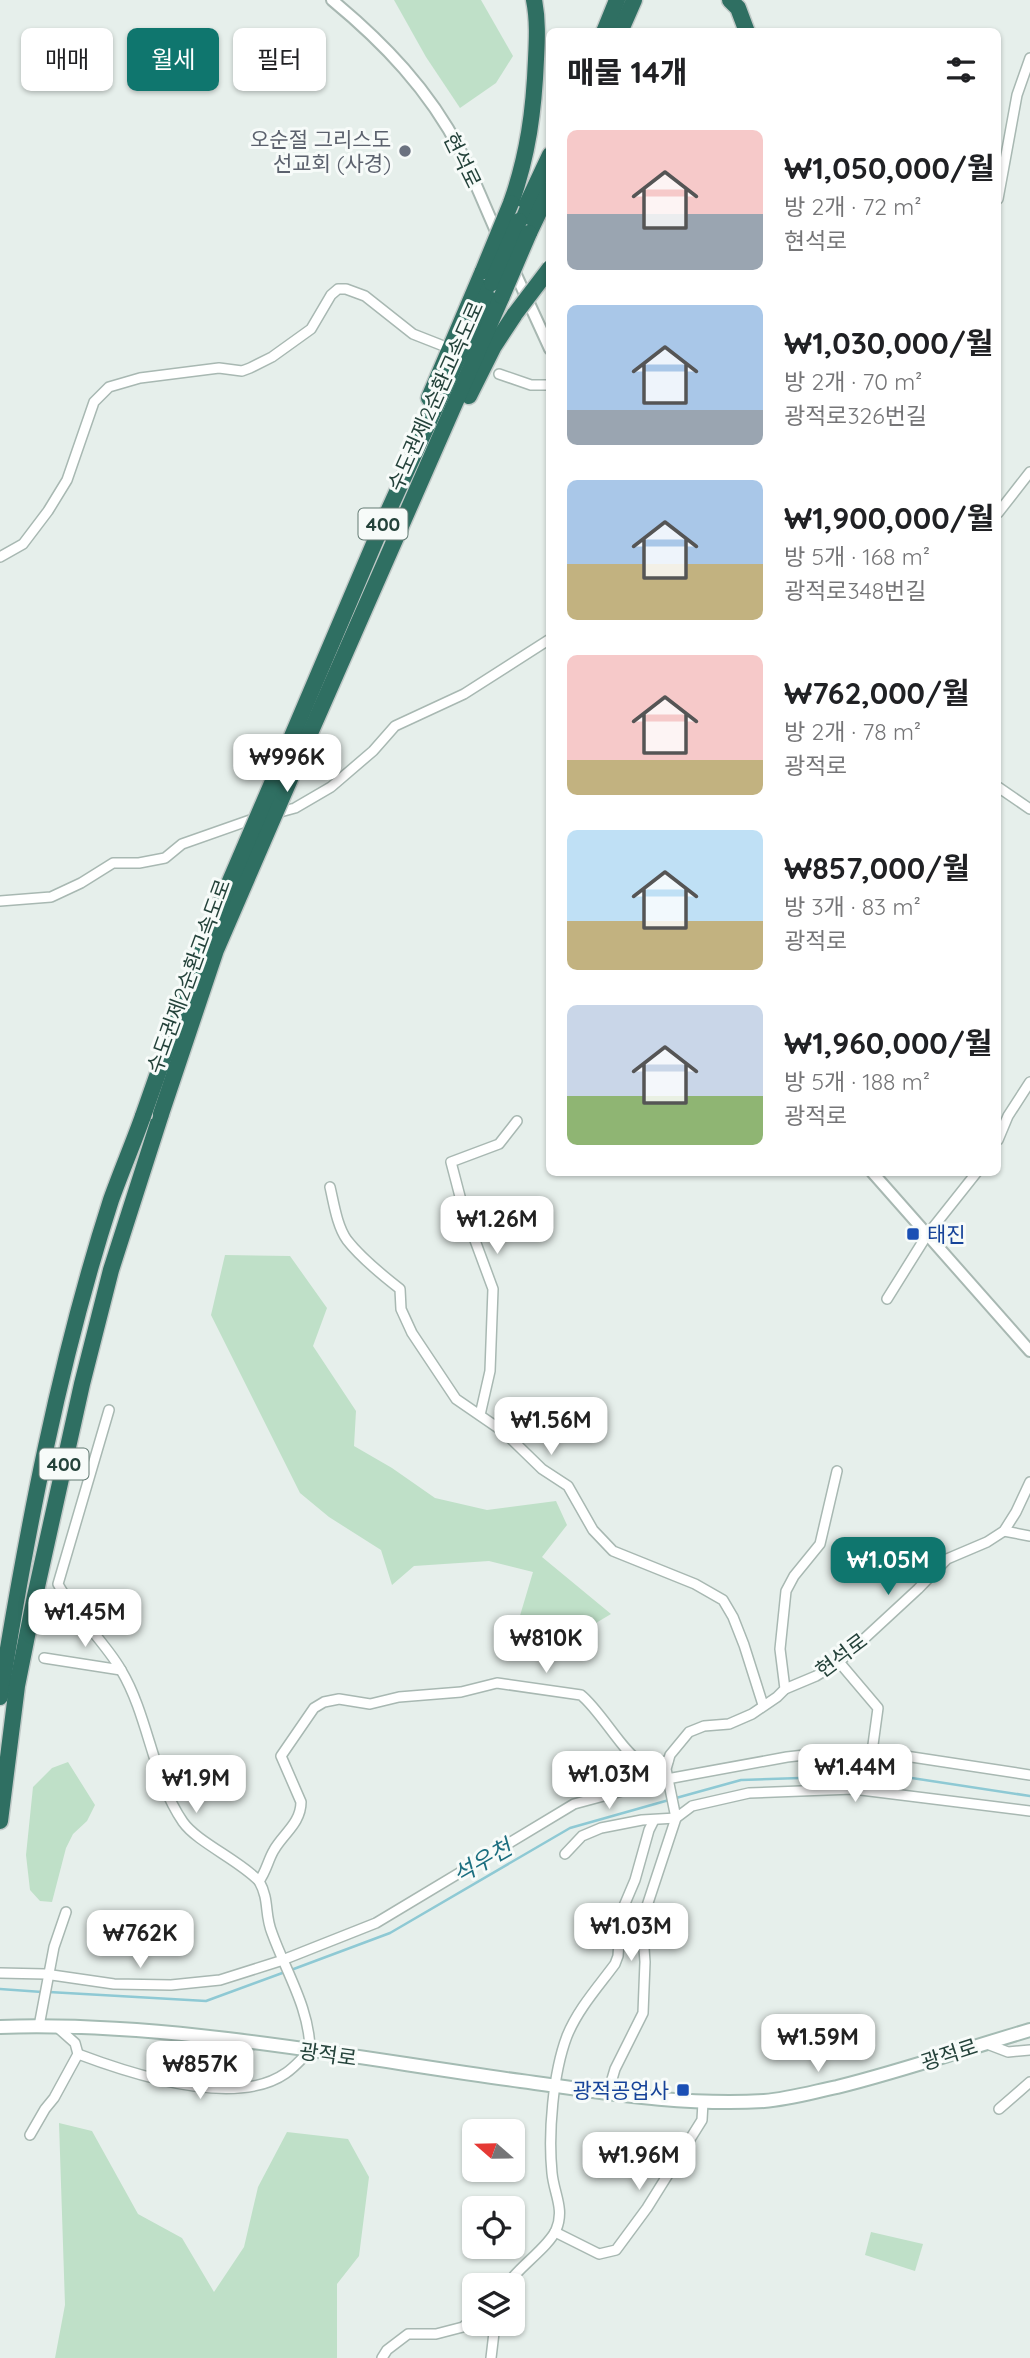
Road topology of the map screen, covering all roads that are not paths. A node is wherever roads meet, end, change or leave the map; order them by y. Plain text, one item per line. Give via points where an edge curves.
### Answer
1 (332, 0) edge
2 (534, 0) edge
3 (617, 0) edge
4 (636, 0) edge
5 (730, 0) edge
6 (743, 0) edge
7 (606, 28) edge
8 (625, 28) edge
9 (746, 28) edge
10 (754, 28) edge
11 (1030, 58) edge
12 (546, 166) edge
13 (1001, 183) edge
14 (546, 195) edge
15 (524, 227) junction
16 (546, 273) edge
17 (492, 283) junction
18 (546, 340) edge
19 (441, 345) dead end
20 (499, 373) dead end
21 (546, 385) edge
22 (1030, 472) edge
23 (1001, 509) edge
24 (0, 557) edge
25 (354, 635) junction
26 (546, 642) edge
27 (286, 770) junction
28 (1001, 789) edge
29 (1030, 809) edge
30 (0, 901) edge
31 (1030, 1082) edge
32 (517, 1121) dead end
33 (1001, 1132) edge
34 (876, 1176) edge
35 (974, 1176) edge
36 (330, 1187) dead end
37 (927, 1235) junction
38 (887, 1300) dead end
39 (1030, 1351) edge
40 (109, 1410) dead end
41 (480, 1415) junction
42 (837, 1471) dead end
43 (1030, 1482) edge
44 (1004, 1531) junction
45 (1030, 1536) edge
46 (44, 1658) dead end
47 (839, 1662) junction
48 (121, 1670) junction
49 (785, 1689) junction
50 (0, 1697) edge
51 (763, 1705) junction
52 (872, 1752) junction
53 (668, 1761) junction
54 (1030, 1775) edge
55 (667, 1779) junction
56 (1030, 1811) edge
57 (676, 1815) junction
58 (654, 1820) junction
59 (0, 1821) edge
60 (565, 1854) dead end
61 (259, 1881) junction
62 (66, 1912) dead end
63 (282, 1959) junction
64 (0, 1973) edge
65 (49, 1974) junction
66 (39, 2026) junction
67 (0, 2027) edge
68 (57, 2027) junction
69 (1030, 2030) edge
70 (985, 2043) junction
71 (1030, 2050) edge
72 (310, 2051) junction
73 (78, 2054) junction
74 (1030, 2082) edge
75 (559, 2086) junction
76 (605, 2092) junction
77 (704, 2102) junction
78 (999, 2109) dead end
79 (30, 2135) dead end
80 (555, 2232) junction
81 (518, 2273) edge
82 (462, 2327) edge
83 (494, 2336) edge
84 (382, 2358) edge
85 (491, 2358) edge

1 - 18 street, 현석로 via 397,60 447,127
2 - 17 highway, bridge via 533,117
3 - 7 highway
4 - 8 highway
5 - 9 highway
6 - 10 highway
11 - 13 street via 1017,95
12 - 15 highway, 수도권제2순환고속도로 / 400
14 - 15 highway, 수도권제2순환고속도로 / 400
15 - 17 highway, 수도권제2순환고속도로 / 400, bridge
16 - 25 highway, bridge via 489,357
17 - 25 highway, 수도권제2순환고속도로 / 400
17 - 27 highway, 수도권제2순환고속도로 / 400 via 425,408
19 - 24 street via 406,329 365,296 338,289 311,329 250,368 140,378 109,387 94,402 67,480 48,511 23,544
20 - 21 street via 531,385
22 - 23 street
25 - 27 highway, 수도권제2순환고속도로 / 400
26 - 30 street via 464,694 395,726 354,769 295,808 182,844 165,858 113,863 51,897
27 - 50 highway, 수도권제2순환고속도로 / 400, bridge via 206,937 112,1199 60,1391
27 - 59 highway, 수도권제2순환고속도로 / 400, bridge via 216,950 111,1270 35,1596
28 - 29 street
31 - 33 street
32 - 41 street via 499,1144 451,1162 493,1289 490,1371
34 - 37 street
35 - 37 street
36 - 41 street via 346,1238 400,1289 401,1309 412,1333 456,1399
37 - 38 street
37 - 39 street
40 - 48 street via 58,1584
41 - 51 street via 568,1486 593,1530 613,1550 723,1600 744,1645
42 - 49 street via 820,1544 786,1591 780,1649
43 - 44 street
44 - 45 street
44 - 47 street, 현석로 via 947,1559
46 - 48 street
47 - 49 street, 현석로
47 - 52 street via 878,1709
48 - 61 street via 184,1825
49 - 51 street, 현석로
51 - 53 street, 현석로 via 729,1724 689,1732
52 - 54 street
52 - 55 street via 787,1757
53 - 55 street
53 - 61 street via 638,1760 581,1695 497,1683 370,1704 339,1699 314,1708 281,1756 301,1810
55 - 57 street
55 - 63 street via 574,1804 376,1923
56 - 57 street via 853,1789 749,1793 692,1806
57 - 58 street
57 - 76 street via 642,1921 643,2013
58 - 60 street via 601,1828 582,1836
58 - 75 street via 621,1913 618,1956 567,2036
61 - 63 street
62 - 65 street
63 - 65 street via 220,1980 171,1985 114,1984
63 - 72 street via 307,2022
64 - 65 street
65 - 66 street
66 - 67 main road, 광적로
66 - 68 main road, 광적로
68 - 72 main road, 광적로
68 - 73 street via 75,2043
69 - 70 main road, 광적로
70 - 71 street via 1008,2052
70 - 77 main road, 광적로 via 790,2098
72 - 73 street via 285,2074 261,2084 225,2088 172,2083
72 - 75 main road, 광적로
73 - 79 street
74 - 78 street
75 - 76 main road, 광적로
75 - 80 street via 552,2129 552,2175 561,2211
76 - 77 main road, 광적로
77 - 80 street via 702,2120 616,2250 599,2253
80 - 81 street
82 - 84 street via 408,2334
83 - 85 street

